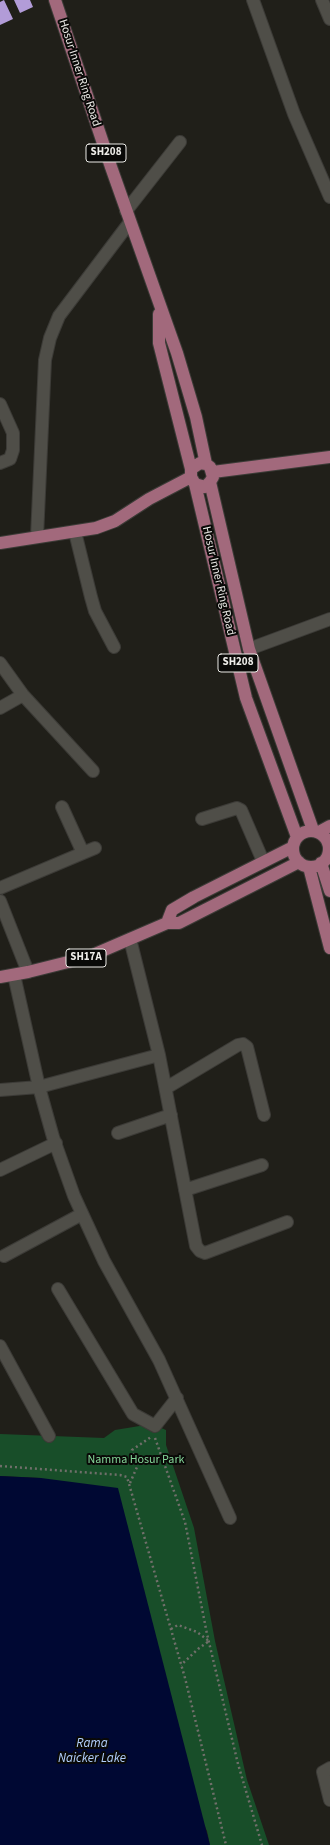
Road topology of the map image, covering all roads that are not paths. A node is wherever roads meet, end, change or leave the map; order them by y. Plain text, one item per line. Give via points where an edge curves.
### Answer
1 (55, 0) edge
2 (253, 0) edge
3 (322, 0) edge
4 (330, 19) edge
5 (180, 142) dead end
6 (330, 197) edge
7 (128, 216) junction
8 (159, 305) junction
9 (0, 404) edge
10 (330, 458) edge
11 (0, 463) edge
12 (210, 472) junction
13 (192, 477) junction
14 (75, 532) junction
15 (37, 537) junction
16 (0, 542) edge
17 (330, 620) edge
18 (114, 647) dead end
19 (249, 649) junction
20 (0, 663) edge
21 (23, 695) junction
22 (0, 708) edge
23 (93, 771) dead end
24 (62, 807) dead end
25 (202, 819) dead end
26 (330, 826) edge
27 (316, 831) junction
28 (295, 842) junction
29 (329, 847) edge
30 (95, 848) dead end
31 (83, 853) junction
32 (263, 861) junction
33 (321, 863) junction
34 (304, 865) junction
35 (0, 888) edge
36 (330, 891) edge
37 (0, 901) edge
38 (167, 922) junction
39 (130, 939) junction
40 (330, 948) edge
41 (28, 972) junction
42 (14, 975) junction
43 (0, 977) edge
44 (159, 1055) junction
45 (39, 1087) junction
46 (166, 1088) junction
47 (0, 1090) edge
48 (171, 1115) junction
49 (264, 1115) dead end
50 (118, 1133) dead end
51 (56, 1143) junction
52 (262, 1165) dead end
53 (0, 1170) edge
54 (185, 1190) junction
55 (82, 1214) junction
56 (287, 1222) dead end
57 (4, 1256) dead end
58 (58, 1289) dead end
59 (0, 1346) edge
60 (177, 1398) junction
61 (49, 1436) dead end
62 (230, 1518) dead end
63 (330, 1768) edge
64 (330, 1800) edge

1 - 7 main road, Hosur Inner Ring Road / SH208
2 - 6 street via 294,114
3 - 4 street
5 - 7 street
7 - 8 main road, Hosur Inner Ring Road / SH208
7 - 15 street via 59,316 50,338 45,360
8 - 12 main road, Hosur Inner Ring Road / SH208 via 177,352
8 - 13 main road, Hosur Inner Ring Road / SH208 via 159,343
9 - 11 street via 13,433 13,450 10,459
10 - 12 main road
12 - 13 main road via 200,463
12 - 13 main road via 205,487
12 - 19 main road, Hosur Inner Ring Road / SH208
13 - 14 main road via 149,499 115,521
13 - 28 main road, Hosur Inner Ring Road / SH208 via 246,698
14 - 15 main road
14 - 18 street via 90,597
15 - 16 main road
17 - 19 street
19 - 27 main road, Hosur Inner Ring Road / SH208
20 - 21 street
21 - 22 street
21 - 23 street
24 - 31 street
25 - 32 street via 237,808 241,810
26 - 27 main road
27 - 28 main road via 301,833
27 - 29 main road via 324,836
28 - 32 main road
28 - 34 main road via 295,858
29 - 33 main road via 326,859
30 - 31 street
31 - 35 street
32 - 38 main road via 172,910
33 - 34 main road, SH17A
33 - 36 main road
34 - 38 main road, SH17A via 179,923
34 - 40 main road
37 - 41 street
38 - 39 main road, SH17A
39 - 41 main road, SH17A via 88,957
39 - 44 street
41 - 42 main road, SH17A
42 - 43 main road, SH17A
42 - 45 street
44 - 45 street
44 - 46 street
45 - 47 street
45 - 51 street
46 - 48 street
46 - 49 street via 243,1044 247,1047
48 - 50 street
48 - 54 street
51 - 53 street
51 - 55 street
52 - 54 street
54 - 56 street via 196,1246 205,1253
55 - 57 street
55 - 60 street via 104,1261
58 - 60 street via 134,1414 155,1426
59 - 61 street
60 - 62 street
63 - 64 street via 323,1772

